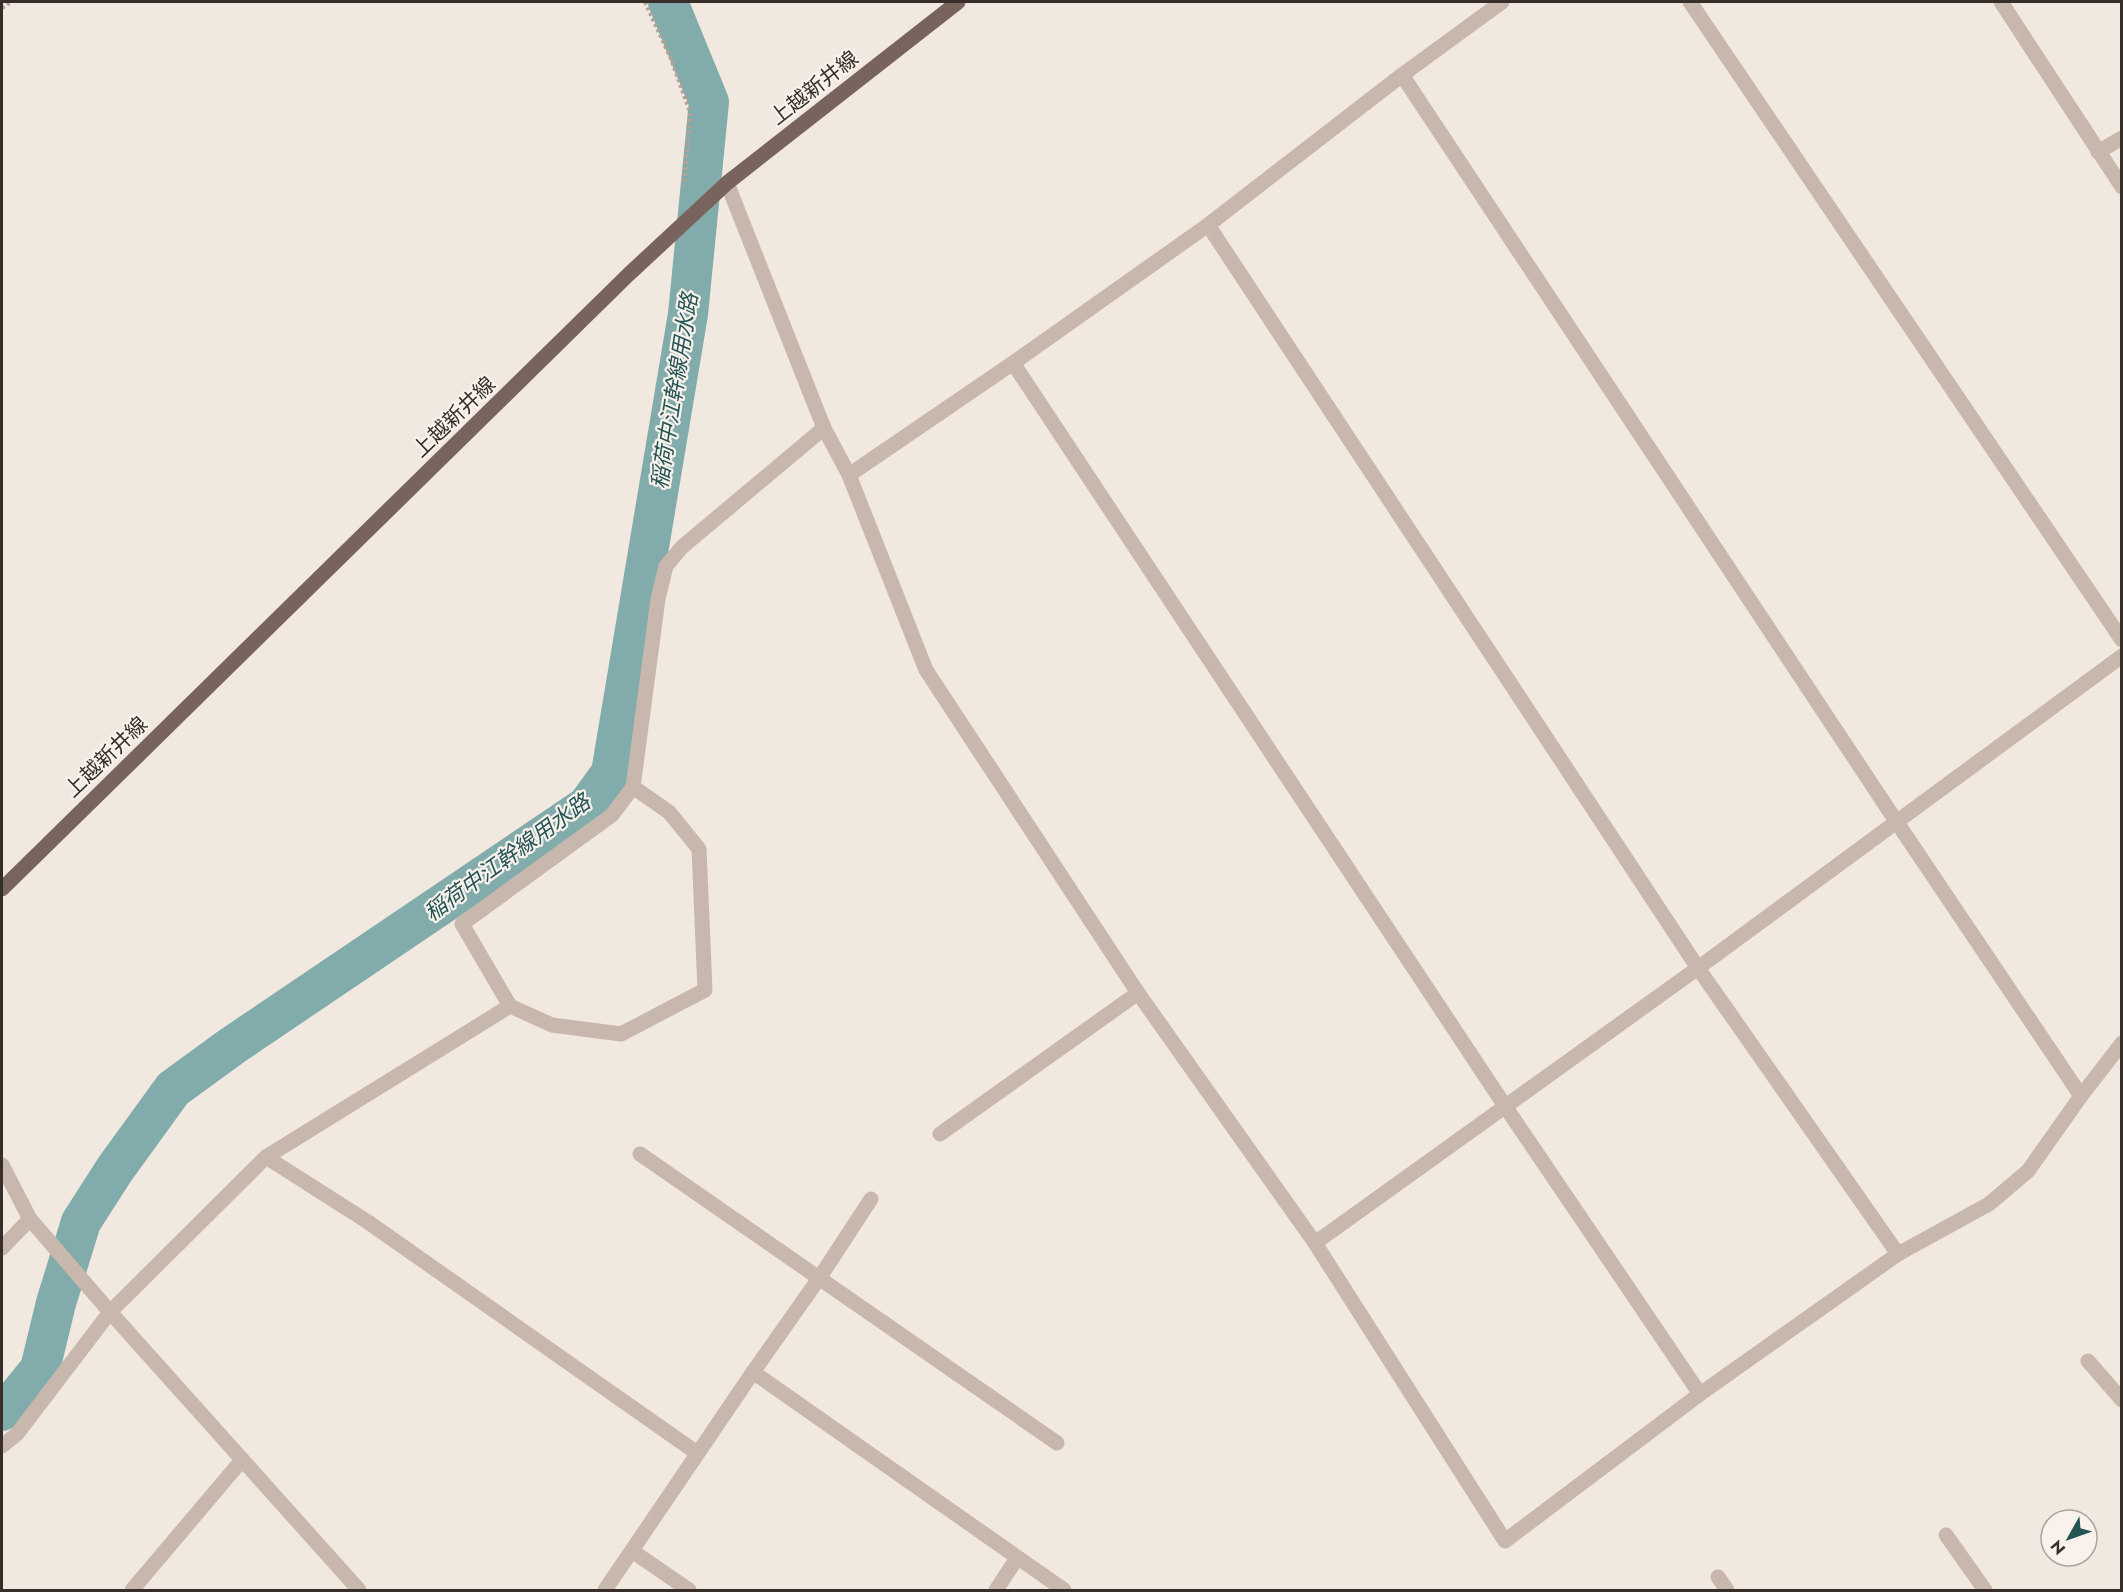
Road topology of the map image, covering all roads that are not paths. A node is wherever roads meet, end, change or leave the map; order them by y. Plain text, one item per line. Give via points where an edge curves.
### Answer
1 (958, 2) edge
2 (1502, 2) edge
3 (1690, 2) edge
4 (2001, 2) edge
5 (1402, 75) junction
6 (2121, 138) edge
7 (2098, 152) junction
8 (727, 183) junction
9 (2121, 187) edge
10 (1208, 225) junction
11 (1013, 363) junction
12 (824, 428) junction
13 (849, 475) junction
14 (2121, 640) edge
15 (2121, 656) edge
16 (633, 787) junction
17 (1896, 822) junction
18 (2, 889) edge
19 (1698, 968) junction
20 (1138, 993) junction
21 (510, 1006) junction
22 (2121, 1043) edge
23 (2081, 1096) junction
24 (1505, 1106) junction
25 (939, 1134) dead end
26 (640, 1154) dead end
27 (266, 1157) junction
28 (2, 1165) edge
29 (871, 1199) dead end
30 (30, 1219) junction
31 (9, 1235) edge
32 (1315, 1243) junction
33 (2, 1248) edge
34 (1898, 1254) junction
35 (820, 1277) junction
36 (110, 1312) junction
37 (2088, 1360) dead end
38 (753, 1372) junction
39 (1700, 1394) junction
40 (2121, 1400) edge
41 (1057, 1443) dead end
42 (2, 1446) edge
43 (696, 1453) junction
44 (242, 1460) junction
45 (1946, 1535) dead end
46 (632, 1551) junction
47 (1017, 1558) junction
48 (1718, 1577) dead end
49 (132, 1590) edge
50 (359, 1590) edge
51 (605, 1590) edge
52 (689, 1590) edge
53 (996, 1590) edge
54 (1064, 1590) edge
55 (1727, 1590) edge
56 (1985, 1590) edge

1 - 8 main road, 上越新井線
2 - 5 street
3 - 14 street
4 - 7 street
5 - 10 street
5 - 17 street
6 - 7 street
7 - 9 street
8 - 12 street
8 - 18 main road, 上越新井線 via 628,275
10 - 11 street
10 - 19 street
11 - 13 street
11 - 24 street
12 - 13 street
12 - 16 street via 682,547 666,566 658,599
13 - 20 street via 926,670
15 - 17 street
16 - 21 street via 612,814 462,924
16 - 21 street via 669,812 699,849 705,990 621,1034 552,1025
17 - 19 street
17 - 23 street
19 - 24 street
19 - 34 street
20 - 25 street
20 - 32 street
21 - 27 street
22 - 23 street
23 - 34 street via 2028,1171 1989,1204
24 - 32 street
24 - 39 street
26 - 35 street
27 - 36 street
27 - 43 street via 368,1222
28 - 30 street
29 - 35 street
30 - 31 street
30 - 36 street
31 - 33 street
32 - 39 street via 1505,1541
34 - 39 street
35 - 38 street
35 - 41 street
36 - 42 street via 17,1434
36 - 44 street
37 - 40 street
38 - 43 street
38 - 47 street
43 - 46 street
44 - 49 street
44 - 50 street
45 - 56 street
46 - 51 street
46 - 52 street
47 - 53 street
47 - 54 street
48 - 55 street

